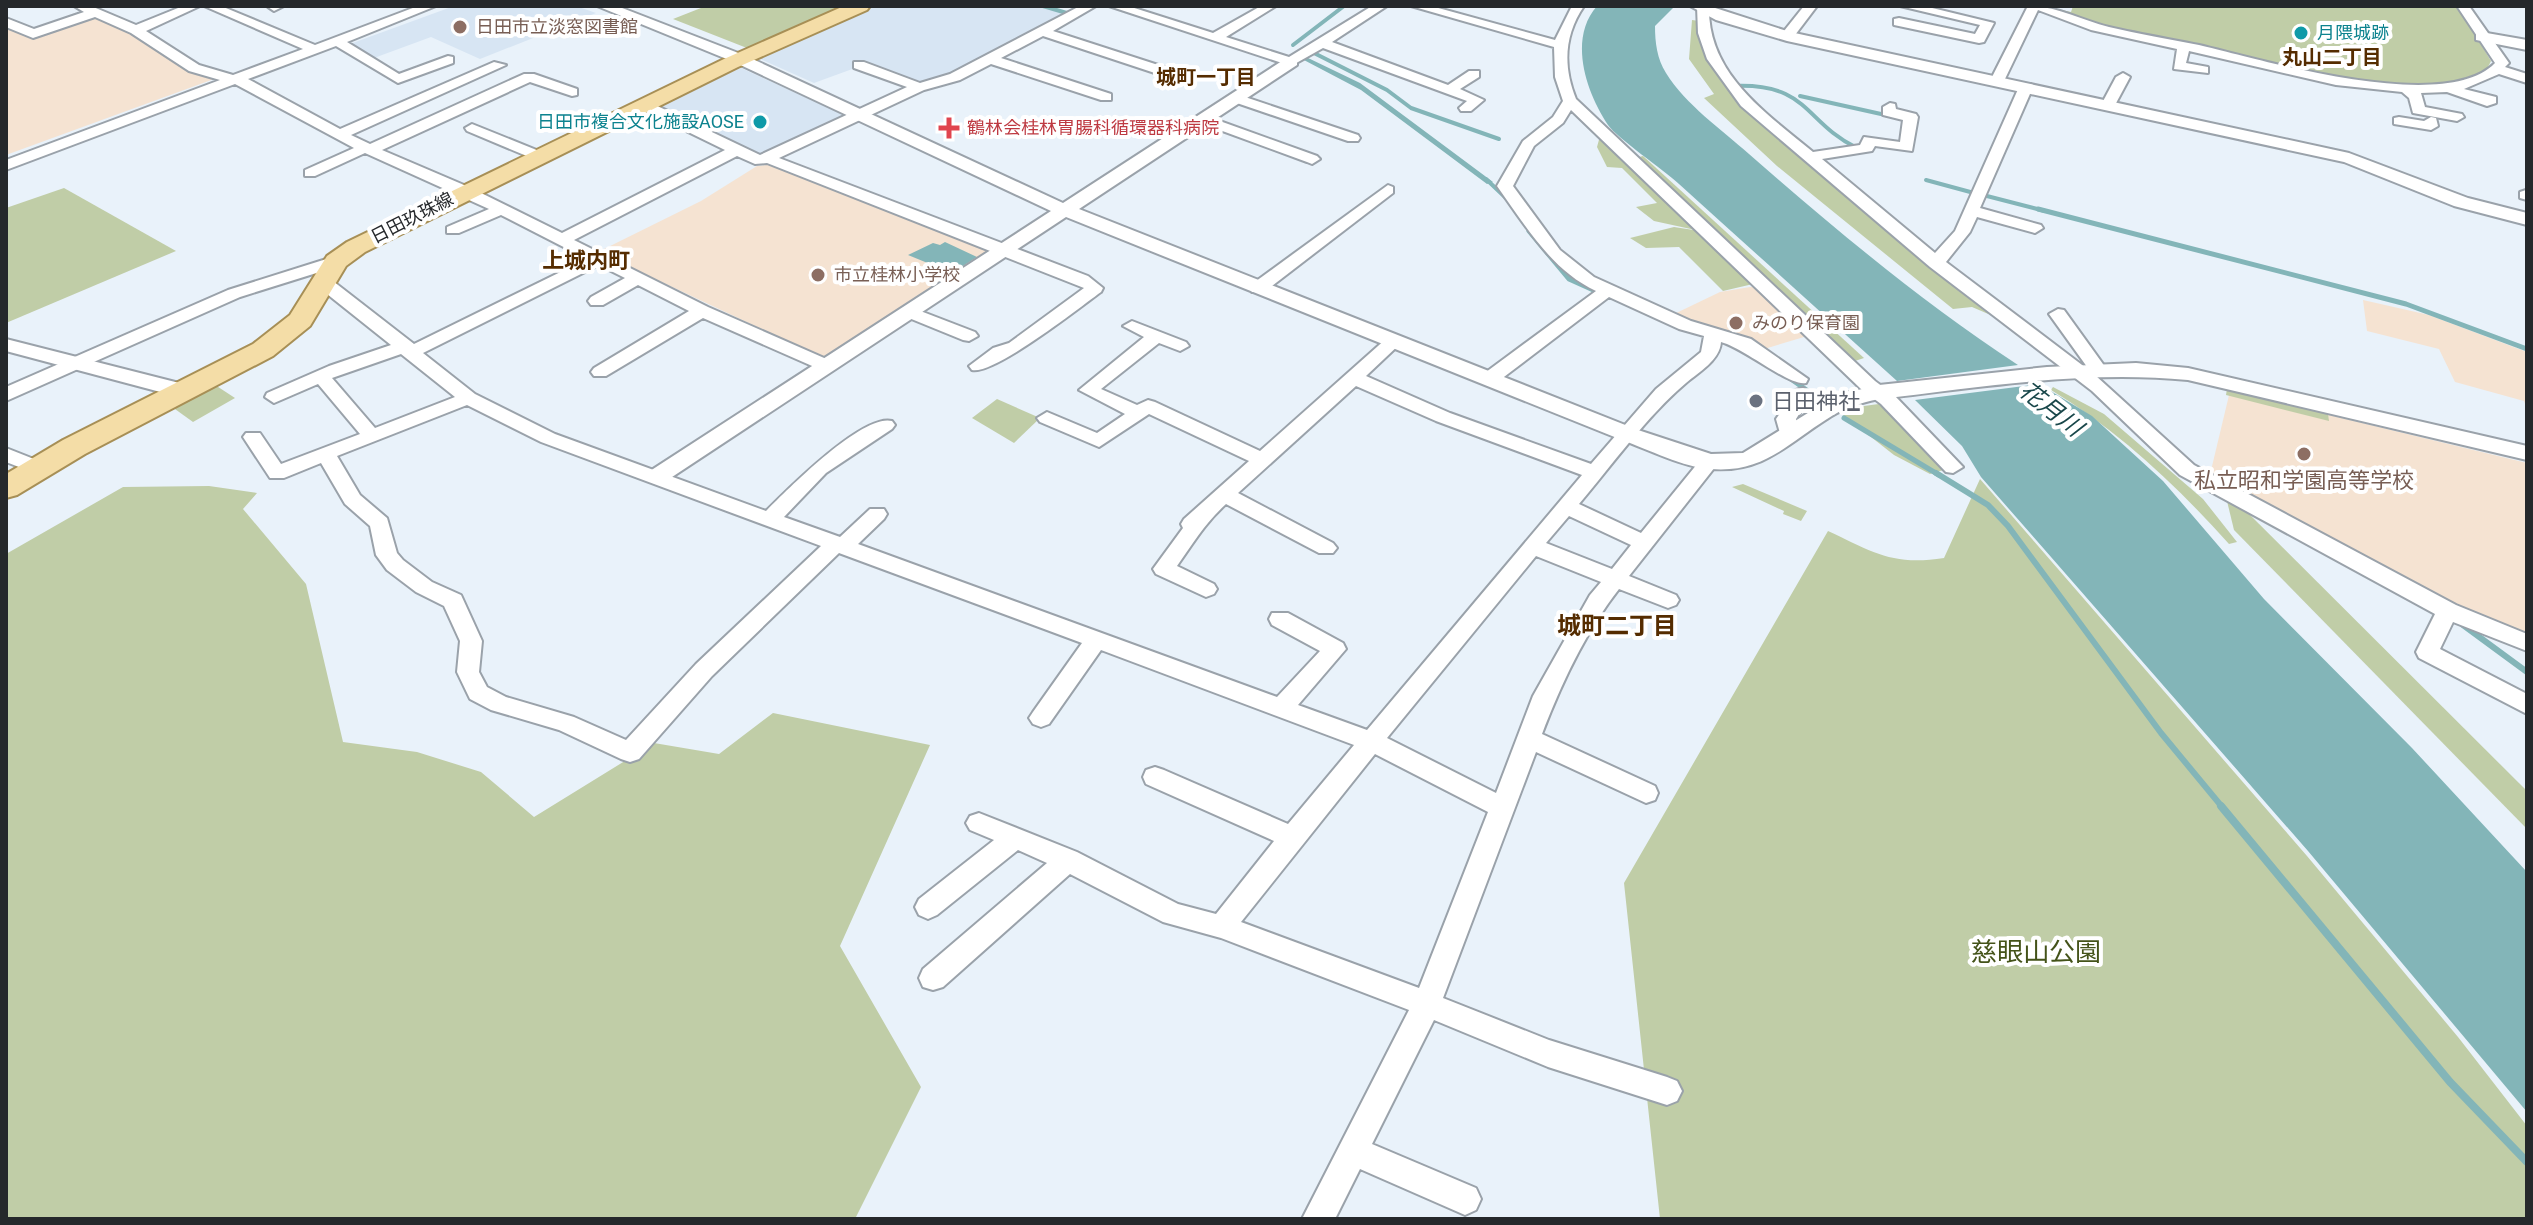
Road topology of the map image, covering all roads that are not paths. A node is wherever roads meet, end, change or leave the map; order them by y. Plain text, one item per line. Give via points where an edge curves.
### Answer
1 (80, 6) edge
2 (194, 6) edge
3 (210, 6) edge
4 (388, 6) edge
5 (430, 6) edge
6 (860, 6) edge
7 (1090, 6) edge
8 (1115, 6) edge
9 (1270, 6) edge
10 (1381, 6) edge
11 (1417, 6) edge
12 (1578, 6) edge
13 (1811, 6) edge
14 (1906, 6) edge
15 (2037, 6) edge
16 (2463, 6) edge
17 (609, 7) edge
18 (1701, 7) edge
19 (95, 13) junction
20 (408, 14) junction
21 (6, 22) edge
22 (1899, 22) dead end
23 (136, 30) junction
24 (1041, 31) junction
25 (1787, 36) junction
26 (1216, 37) junction
27 (2481, 37) junction
28 (1999, 38) junction
29 (337, 41) junction
30 (1322, 43) junction
31 (1560, 45) junction
32 (2527, 45) edge
33 (2184, 46) junction
34 (314, 49) junction
35 (1298, 58) junction
36 (740, 59) junction
37 (990, 59) junction
38 (448, 60) dead end
39 (499, 65) dead end
40 (859, 65) dead end
41 (2500, 66) junction
42 (2527, 67) edge
43 (2203, 70) dead end
44 (1474, 74) dead end
45 (2123, 77) dead end
46 (1184, 78) dead end
47 (232, 79) junction
48 (2527, 79) edge
49 (1997, 81) junction
50 (919, 87) junction
51 (2026, 87) junction
52 (2447, 88) junction
53 (1451, 89) junction
54 (2406, 89) junction
55 (572, 92) dead end
56 (1106, 97) dead end
57 (1236, 98) junction
58 (2491, 100) dead end
59 (1570, 101) junction
60 (644, 105) junction
61 (2108, 105) junction
62 (1890, 107) dead end
63 (1466, 108) dead end
64 (2429, 112) junction
65 (860, 114) junction
66 (2457, 117) dead end
67 (1203, 119) junction
68 (2399, 121) dead end
69 (472, 128) dead end
70 (339, 135) junction
71 (1353, 138) dead end
72 (367, 149) junction
73 (735, 151) junction
74 (539, 156) junction
75 (1808, 157) junction
76 (769, 159) junction
77 (1312, 159) dead end
78 (6, 165) edge
79 (310, 173) dead end
80 (1388, 190) dead end
81 (466, 191) junction
82 (502, 209) junction
83 (1064, 210) junction
84 (1972, 211) junction
85 (2527, 219) edge
86 (2035, 228) dead end
87 (453, 230) dead end
88 (563, 239) junction
89 (1002, 251) junction
90 (601, 258) junction
91 (1936, 263) junction
92 (330, 271) junction
93 (638, 278) junction
94 (1258, 288) junction
95 (1605, 292) junction
96 (597, 301) dead end
97 (702, 311) junction
98 (910, 312) junction
99 (2058, 314) dead end
100 (1132, 326) dead end
101 (969, 336) dead end
102 (1157, 336) junction
103 (1712, 338) junction
104 (1393, 342) junction
105 (6, 345) edge
106 (1180, 346) dead end
107 (410, 348) junction
108 (71, 363) junction
109 (825, 365) junction
110 (978, 366) dead end
111 (2088, 371) junction
112 (600, 372) dead end
113 (321, 376) junction
114 (1354, 378) junction
115 (1489, 379) junction
116 (183, 391) junction
117 (1879, 392) junction
118 (6, 395) edge
119 (274, 397) dead end
120 (468, 398) junction
121 (1139, 413) junction
122 (1047, 418) dead end
123 (885, 425) dead end
124 (1630, 435) junction
125 (372, 436) junction
126 (1789, 436) junction
127 (253, 437) dead end
128 (2527, 453) edge
129 (6, 454) edge
130 (326, 454) junction
131 (1262, 460) junction
132 (1709, 462) junction
133 (1953, 467) dead end
134 (37, 468) junction
135 (1595, 473) junction
136 (658, 476) junction
137 (6, 488) edge
138 (1224, 494) junction
139 (1565, 506) junction
140 (877, 514) dead end
141 (771, 518) junction
142 (1642, 542) junction
143 (841, 544) junction
144 (1532, 546) junction
145 (1326, 548) dead end
146 (1614, 580) junction
147 (1206, 589) dead end
148 (1668, 600) dead end
149 (2448, 611) junction
150 (1280, 619) dead end
151 (1097, 639) junction
152 (2527, 643) edge
153 (2527, 705) edge
154 (1281, 708) junction
155 (1041, 718) dead end
156 (1528, 738) junction
157 (1371, 741) junction
158 (1155, 777) dead end
159 (1646, 793) dead end
160 (1501, 807) junction
161 (979, 823) dead end
162 (1292, 837) junction
163 (1015, 838) junction
164 (1068, 860) junction
165 (928, 907) dead end
166 (1222, 927) junction
167 (933, 978) dead end
168 (1427, 1004) junction
169 (1667, 1091) dead end
170 (1354, 1151) junction
171 (1465, 1199) dead end
172 (1318, 1219) edge

1 - 19 street
2 - 23 street
3 - 34 street
4 - 20 street
5 - 20 street
6 - 36 main road, 日田玖珠線
7 - 24 street
8 - 26 street
9 - 26 street
10 - 30 street
11 - 31 street
12 - 31 street
13 - 25 street
14 - 28 street via 1988,23
15 - 28 street
15 - 33 street via 2080,23
16 - 27 street
17 - 36 street
18 - 25 street
18 - 75 street via 1710,50 1729,87
19 - 21 street via 33,34
19 - 23 street
20 - 29 street
22 - 28 street via 1979,39
23 - 47 street via 194,68
24 - 37 street
24 - 46 street
25 - 49 street
26 - 35 street
27 - 32 street
27 - 41 street
28 - 49 street
29 - 34 street
29 - 38 street via 398,79
30 - 35 street
30 - 53 street
31 - 59 street via 1560,80
33 - 43 street via 2179,66
33 - 54 street
34 - 47 street
35 - 57 street
36 - 60 main road, 日田玖珠線
36 - 65 street
37 - 50 street
37 - 56 street
39 - 70 street
40 - 50 street
41 - 42 street
41 - 48 street
41 - 52 street via 2478,80
44 - 53 street
45 - 61 street
47 - 70 street
47 - 78 street
49 - 51 street
50 - 65 street
51 - 61 street
51 - 84 street
52 - 54 street
52 - 58 street
53 - 63 street via 1477,100
54 - 64 street via 2416,96 2418,110
55 - 72 street via 529,77
57 - 67 street
57 - 71 street
59 - 95 street via 1558,120 1528,144 1505,186 1554,253
59 - 117 street
60 - 73 street
60 - 74 main road, 日田玖珠線
61 - 85 street via 2349,158 2461,202
62 - 75 street via 1888,112 1911,117 1907,148 1869,140 1867,148
64 - 66 street
64 - 68 street via 2431,126
65 - 76 street
65 - 83 street
67 - 77 street
67 - 83 street
69 - 74 street
70 - 72 street
72 - 79 street
72 - 81 street
73 - 76 street via 760,161
73 - 88 street
74 - 81 main road, 日田玖珠線
75 - 91 street
76 - 89 street
80 - 94 street
81 - 82 street
81 - 92 main road, 日田玖珠線 via 398,224
82 - 87 street
82 - 88 street
83 - 89 street
83 - 94 street
84 - 86 street
84 - 91 street via 1954,245
88 - 90 street
89 - 98 street
89 - 110 street via 1095,288 1015,347
90 - 93 street
90 - 107 street via 515,303
91 - 111 street
92 - 107 street
92 - 108 street via 294,270 237,290
92 - 116 main road, 日田玖珠線 via 309,308 285,334
93 - 96 street
93 - 97 street
94 - 104 street
95 - 103 street
95 - 115 street
97 - 109 street
97 - 112 street
98 - 101 street
98 - 109 street
99 - 111 street
100 - 102 street
102 - 106 street
102 - 121 street via 1088,390
103 - 124 street via 1707,356 1663,393
103 - 126 street via 1745,343 1801,386 1786,419
104 - 114 street
104 - 115 street
105 - 108 street
107 - 113 street
107 - 120 street
108 - 116 street
108 - 118 street
109 - 136 street
111 - 117 street
111 - 128 street via 2188,374
111 - 149 street via 2187,470
113 - 119 street
113 - 125 street
114 - 131 street
114 - 135 street
115 - 124 street
116 - 134 main road, 日田玖珠線
117 - 126 street via 1845,400
117 - 133 street
120 - 125 street
120 - 136 street via 548,438
121 - 122 street via 1099,441
121 - 131 street via 1148,406
123 - 141 street via 819,468
124 - 132 street
124 - 135 street
125 - 130 street
126 - 132 street via 1747,460
127 - 130 street via 277,473
129 - 134 street
130 - 143 street via 352,499 380,523 387,555 395,565 453,601 471,641 468,672 478,693 630,752 713,658
131 - 138 street
132 - 142 street
134 - 137 main road, 日田玖珠線
135 - 139 street
136 - 141 street
138 - 145 street
138 - 147 street via 1191,524 1194,528 1164,569
139 - 142 street
139 - 144 street
140 - 143 street
141 - 143 street
142 - 146 street
143 - 151 street
144 - 146 street
144 - 157 street
146 - 148 street
146 - 156 street via 1545,696
149 - 152 street
149 - 153 street via 2427,652
150 - 154 street via 1335,649
151 - 154 street
151 - 155 street
154 - 157 street
156 - 159 street
156 - 160 street
157 - 160 street
157 - 162 street
158 - 162 street
160 - 168 street
161 - 163 street
162 - 166 street
163 - 164 street
163 - 165 street
164 - 166 street via 1172,914
164 - 167 street
166 - 168 street
168 - 169 street via 1548,1053
168 - 170 street
170 - 171 street
170 - 172 street

